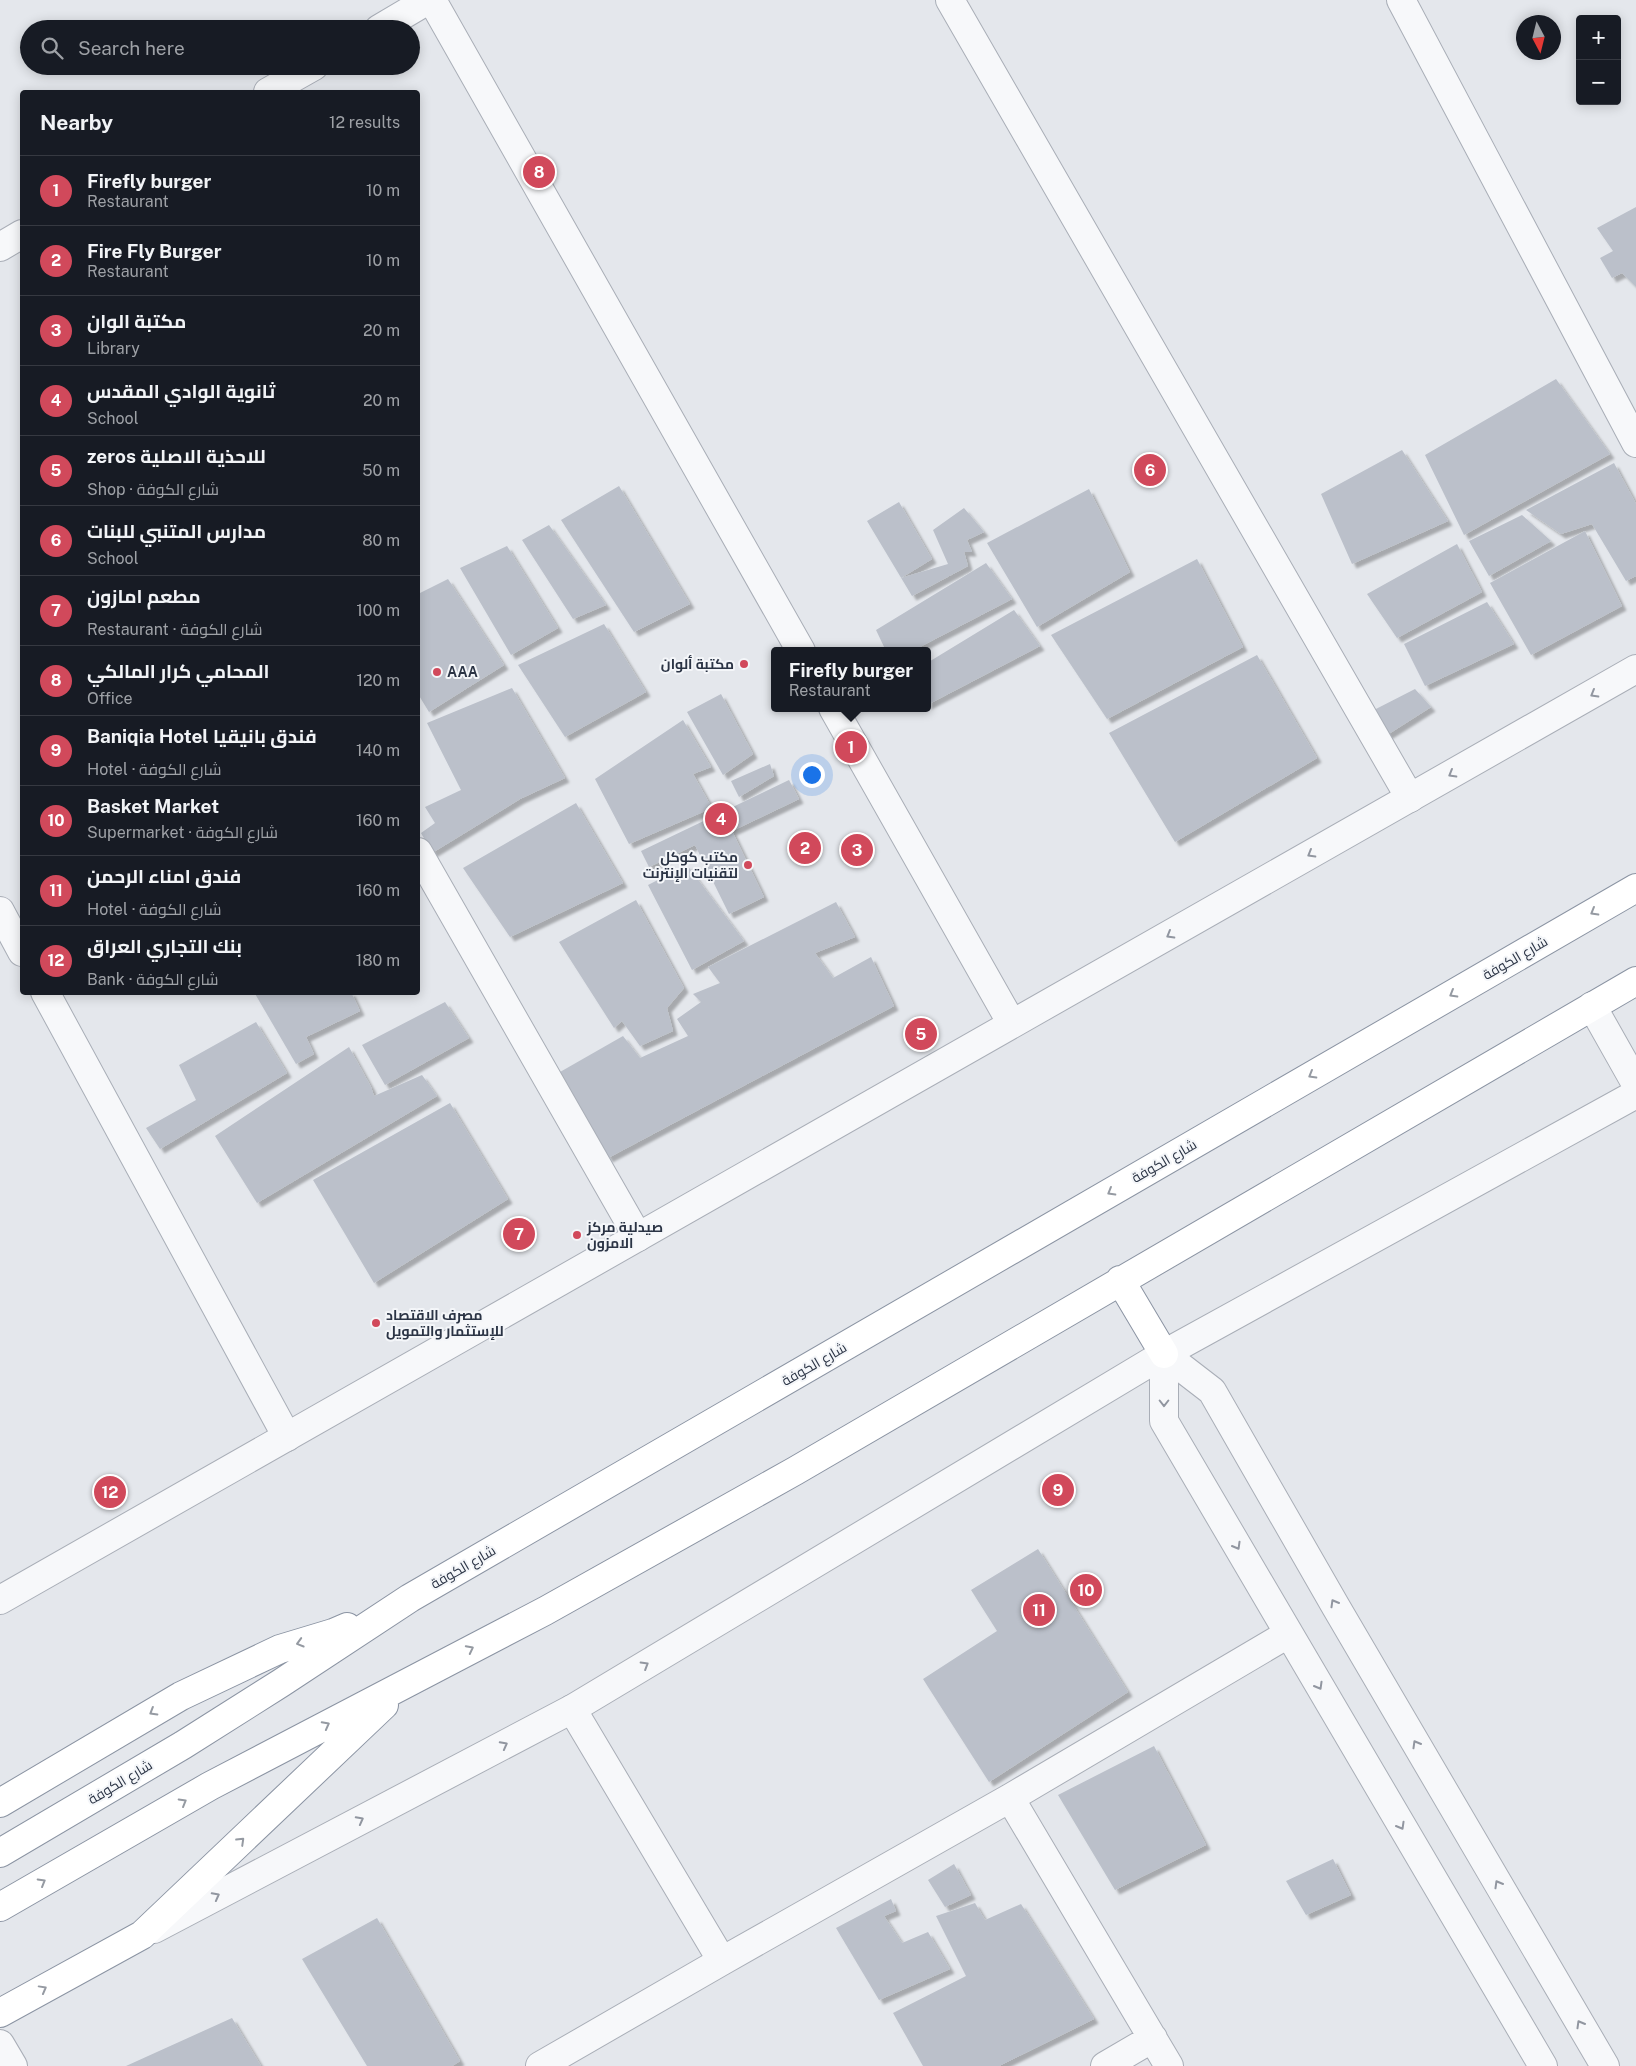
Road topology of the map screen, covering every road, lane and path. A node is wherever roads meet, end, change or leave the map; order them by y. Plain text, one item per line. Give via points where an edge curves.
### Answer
1 (430, 0) edge
2 (950, 0) edge
3 (1401, 0) edge
4 (395, 20) edge
5 (298, 75) edge
6 (272, 90) edge
7 (20, 235) edge
8 (0, 246) edge
9 (1636, 443) edge
10 (798, 647) edge
11 (1636, 670) edge
12 (835, 712) edge
13 (1410, 798) junction
14 (420, 856) edge
15 (1636, 888) edge
16 (0, 911) edge
17 (20, 948) edge
18 (1636, 981) edge
19 (47, 995) edge
20 (1592, 1006) junction
21 (1012, 1024) junction
22 (1636, 1084) edge
23 (1636, 1094) edge
24 (638, 1237) junction
25 (1120, 1280) junction
26 (1164, 1354) junction
27 (287, 1437) junction
28 (410, 1598) junction
29 (0, 1600) edge
30 (1288, 1634) junction
31 (408, 1681) junction
32 (572, 1708) junction
33 (1010, 1798) junction
34 (0, 1803) edge
35 (0, 1853) edge
36 (0, 1907) edge
37 (142, 1935) junction
38 (722, 1961) junction
39 (0, 2013) edge
40 (1153, 2038) junction
41 (0, 2044) edge
42 (1596, 2063) edge
43 (13, 2066) edge
44 (540, 2066) edge
45 (1105, 2066) edge
46 (1169, 2066) edge
47 (1543, 2066) edge

1 - 4 street
1 - 10 street
2 - 13 street
3 - 9 street
5 - 6 street
7 - 8 street
11 -> 13 street
12 - 21 street
13 -> 21 street
14 - 24 street
15 -> 28 highway, شارع الكوفة
16 - 17 street
18 - 20 highway
19 - 27 street
20 - 22 street
20 - 25 highway
21 - 24 street
23 - 26 street
24 - 27 street
25 - 26 highway
31 -> 25 highway via 545,1611 778,1481
26 -> 30 street via 1164,1421
32 -> 26 street
42 -> 26 street via 1212,1391
27 - 29 street
28 -> 34 highway via 333,1633 280,1649 181,1696
28 - 35 highway, شارع الكوفة via 183,1745
30 - 33 street
30 -> 47 street
36 -> 31 highway via 210,1786
37 -> 31 highway
37 -> 32 street
32 - 38 street
33 - 38 street
33 - 40 street
39 -> 37 highway
38 - 44 street
40 - 45 street
40 - 46 street
41 - 43 street

